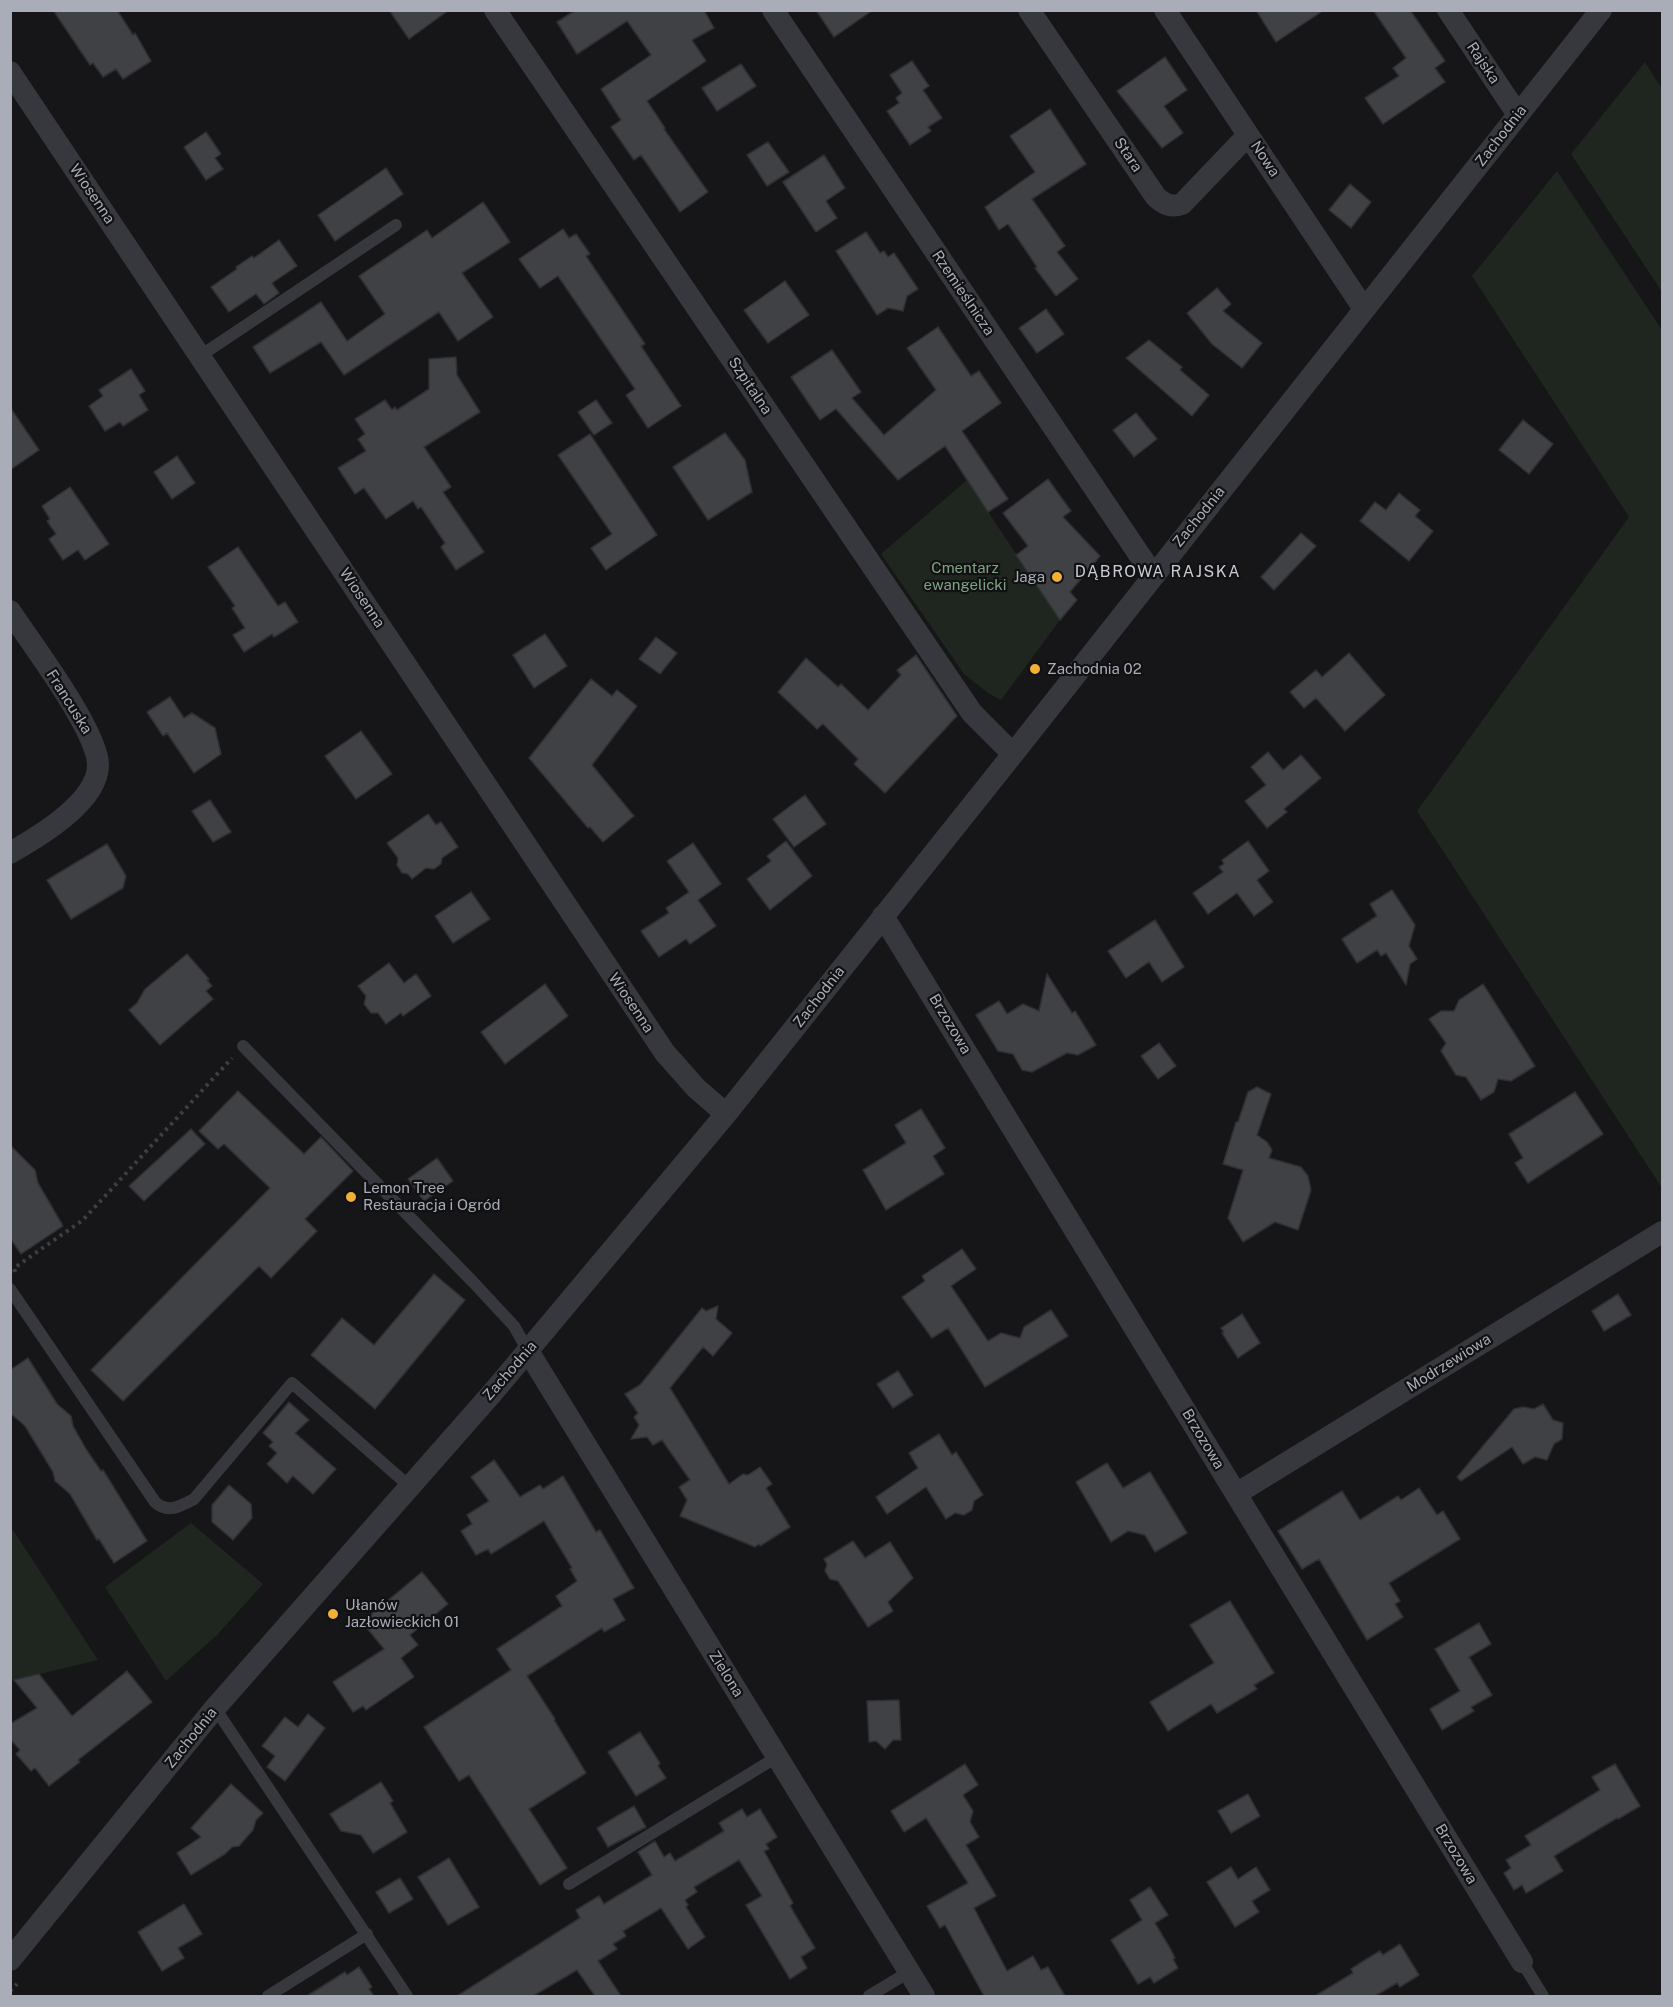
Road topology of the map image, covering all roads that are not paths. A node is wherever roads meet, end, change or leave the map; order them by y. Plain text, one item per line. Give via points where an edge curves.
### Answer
1 (495, 10) edge
2 (773, 10) edge
3 (1029, 10) edge
4 (1165, 10) edge
5 (1448, 10) edge
6 (1601, 10) edge
7 (10, 72) edge
8 (1518, 115) junction
9 (1248, 135) junction
10 (396, 225) dead end
11 (1364, 309) junction
12 (200, 356) junction
13 (1153, 575) junction
14 (10, 611) edge
15 (1013, 754) junction
16 (10, 853) edge
17 (883, 916) junction
18 (243, 1046) road end
19 (726, 1114) junction
20 (1662, 1232) edge
21 (14, 1294) edge
22 (528, 1350) junction
23 (409, 1486) junction
24 (1236, 1494) junction
25 (215, 1708) junction
26 (777, 1757) junction
27 (569, 1884) dead end
28 (368, 1934) junction
29 (10, 1960) edge
30 (1522, 1962) joint
31 (909, 1972) junction
32 (268, 1996) edge
33 (407, 1996) edge
34 (870, 1996) edge
35 (924, 1996) edge
36 (1544, 1996) edge

1 - 15 street, Szpitalna via 972,713
2 - 13 street, Rzemieślnicza
3 - 9 street, Stara via 1164,204 1182,204
4 - 9 street, Nowa
5 - 8 street, Rajska
6 - 8 street, Zachodnia
7 - 12 street, Wiosenna
8 - 11 street, Zachodnia
9 - 11 street, Nowa
10 - 12 lane
11 - 13 street, Zachodnia
12 - 19 street, Wiosenna via 665,1053
13 - 15 street, Zachodnia
14 - 16 street, Francuska via 81,718 93,741 98,766 83,799 66,817
15 - 17 street, Zachodnia
17 - 19 street, Zachodnia
17 - 24 street, Brzozowa
18 - 22 lane via 473,1282 514,1326
19 - 22 street, Zachodnia
20 - 24 street, Modrzewiowa
21 - 23 lane via 160,1507 182,1506 194,1499 292,1383
22 - 23 street, Zachodnia
22 - 26 street, Zielona
23 - 25 street, Zachodnia
24 - 30 street, Brzozowa
25 - 28 lane
25 - 29 street, Zachodnia
26 - 27 lane
26 - 31 street, Zielona
28 - 32 lane
28 - 33 lane
30 - 36 lane
31 - 34 lane
31 - 35 street, Zielona

